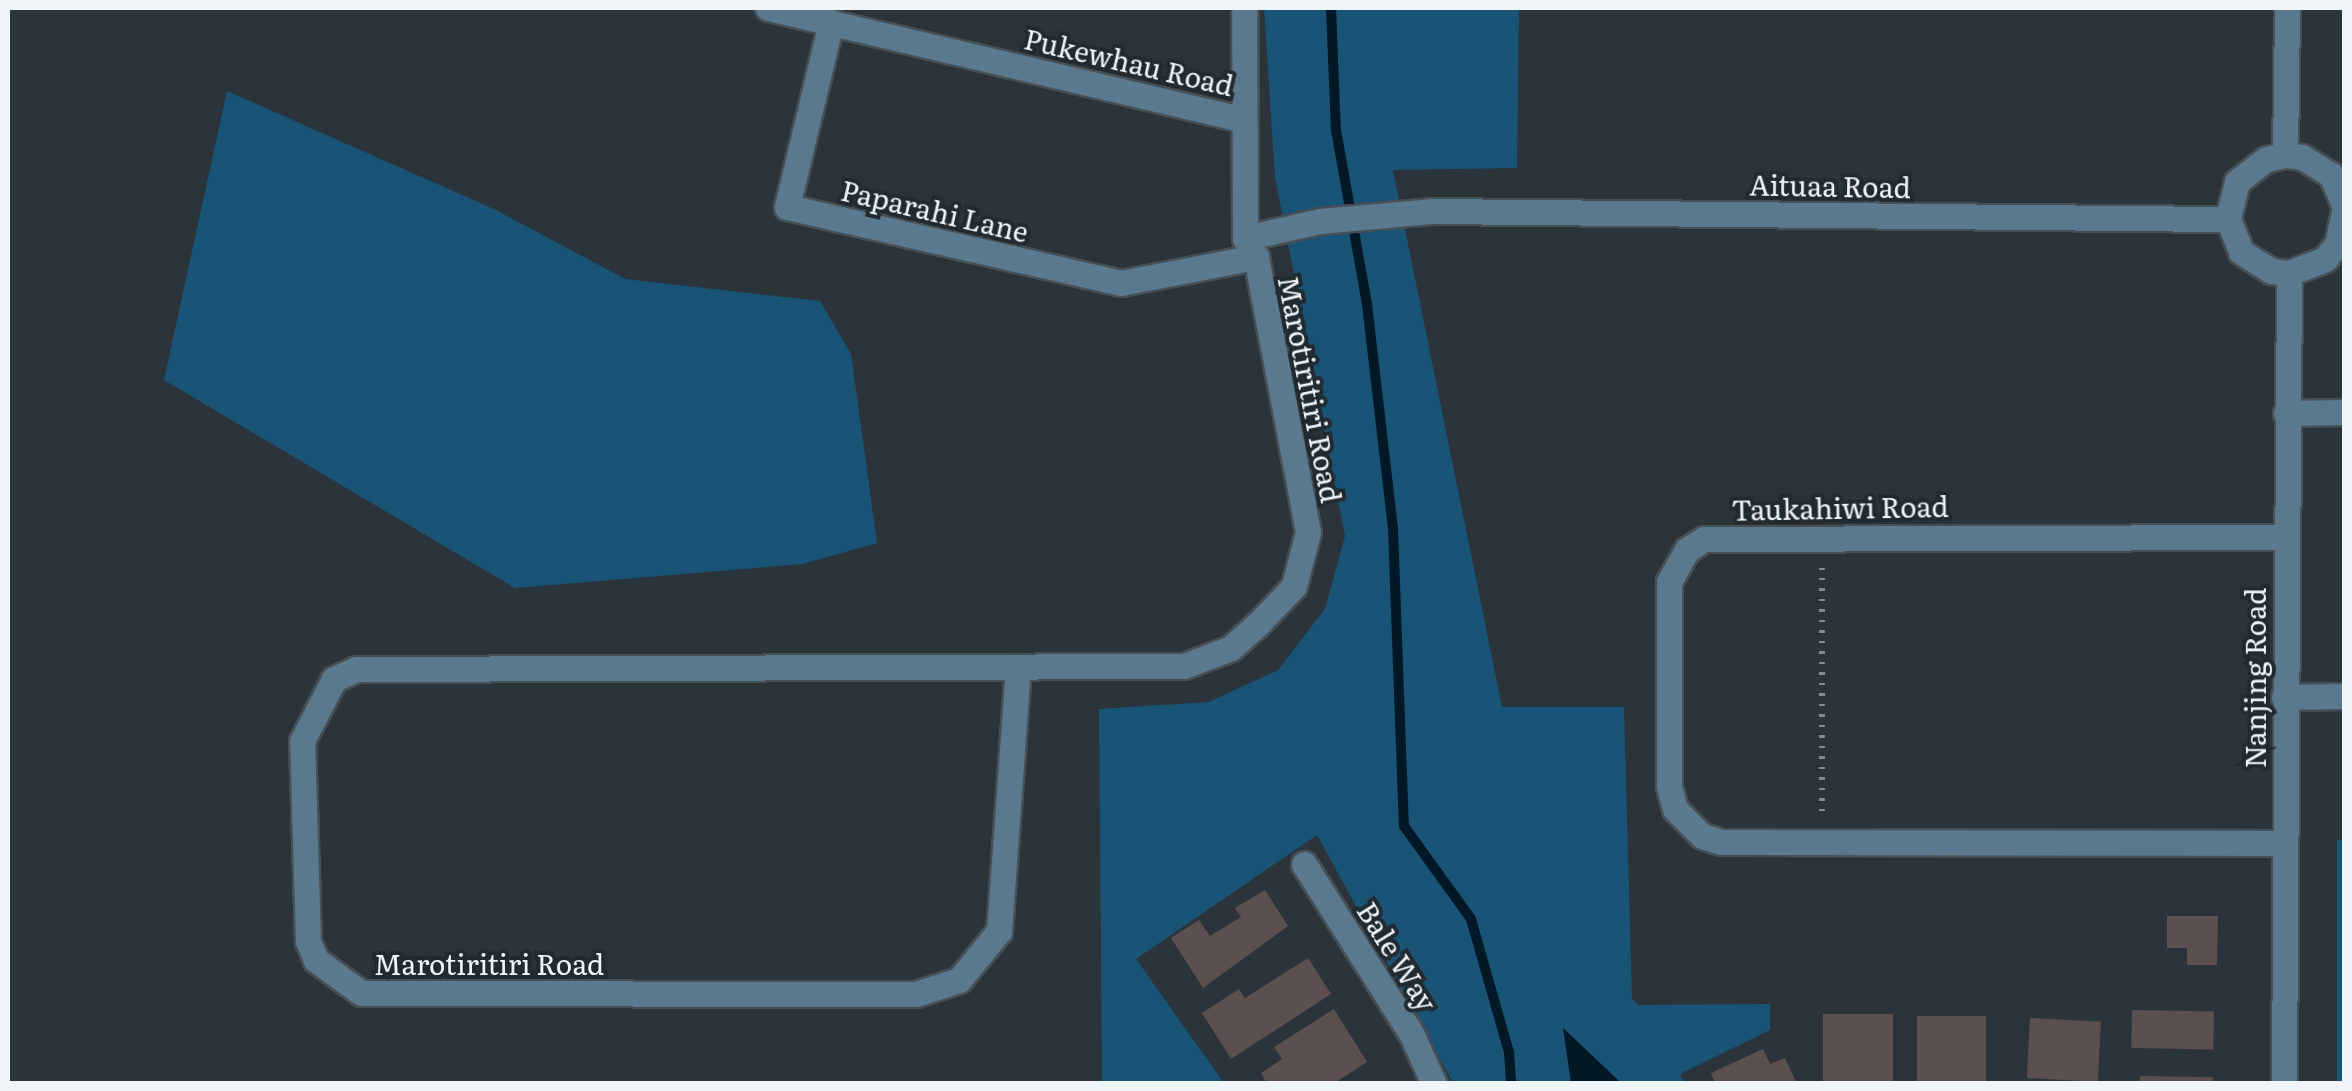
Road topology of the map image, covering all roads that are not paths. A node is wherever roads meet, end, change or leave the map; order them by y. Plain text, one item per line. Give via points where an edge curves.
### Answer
1 (768, 8) edge
2 (1244, 8) edge
3 (2287, 8) edge
4 (831, 22) junction
5 (1242, 119) junction
6 (2285, 155) junction
7 (2344, 208) edge
8 (2228, 219) junction
9 (1250, 248) junction
10 (2289, 273) junction
11 (2344, 412) edge
12 (2286, 413) junction
13 (2284, 537) junction
14 (1018, 667) junction
15 (2344, 696) edge
16 (2284, 697) junction
17 (2284, 843) junction
18 (1304, 864) dead end
19 (1434, 1084) edge
20 (2284, 1084) edge

1 - 4 street, Pukewhau Road
2 - 5 street, Pukewhau Road
3 - 6 street
4 - 5 street, Pukewhau Road
4 - 9 street, Paparahi Lane via 786,207 1121,283
5 - 9 street, Pukewhau Road
6 - 7 street via 2331,175
6 - 8 street via 2266,159 2237,182
7 - 10 street via 2337,244 2325,259
8 - 9 street, Aituaa Road via 1431,212 1320,221
8 - 10 street via 2241,252 2271,271
9 - 14 street, Marotiritiri Road via 1308,532 1294,586 1231,648 1184,666
10 - 12 street, Nanjing Road
11 - 12 street
12 - 13 street, Nanjing Road
13 - 16 street, Nanjing Road
13 - 17 street, Taukahiwi Road via 1704,538 1668,582 1668,786 1686,825 1721,842
14 - 14 street, Marotiritiri Road via 356,669 334,678 302,741 308,940 316,960 361,993 916,994 959,980 999,931
15 - 16 street
16 - 17 street, Nanjing Road
17 - 20 street, Nanjing Road
18 - 19 street, Bale Way via 1412,1035

